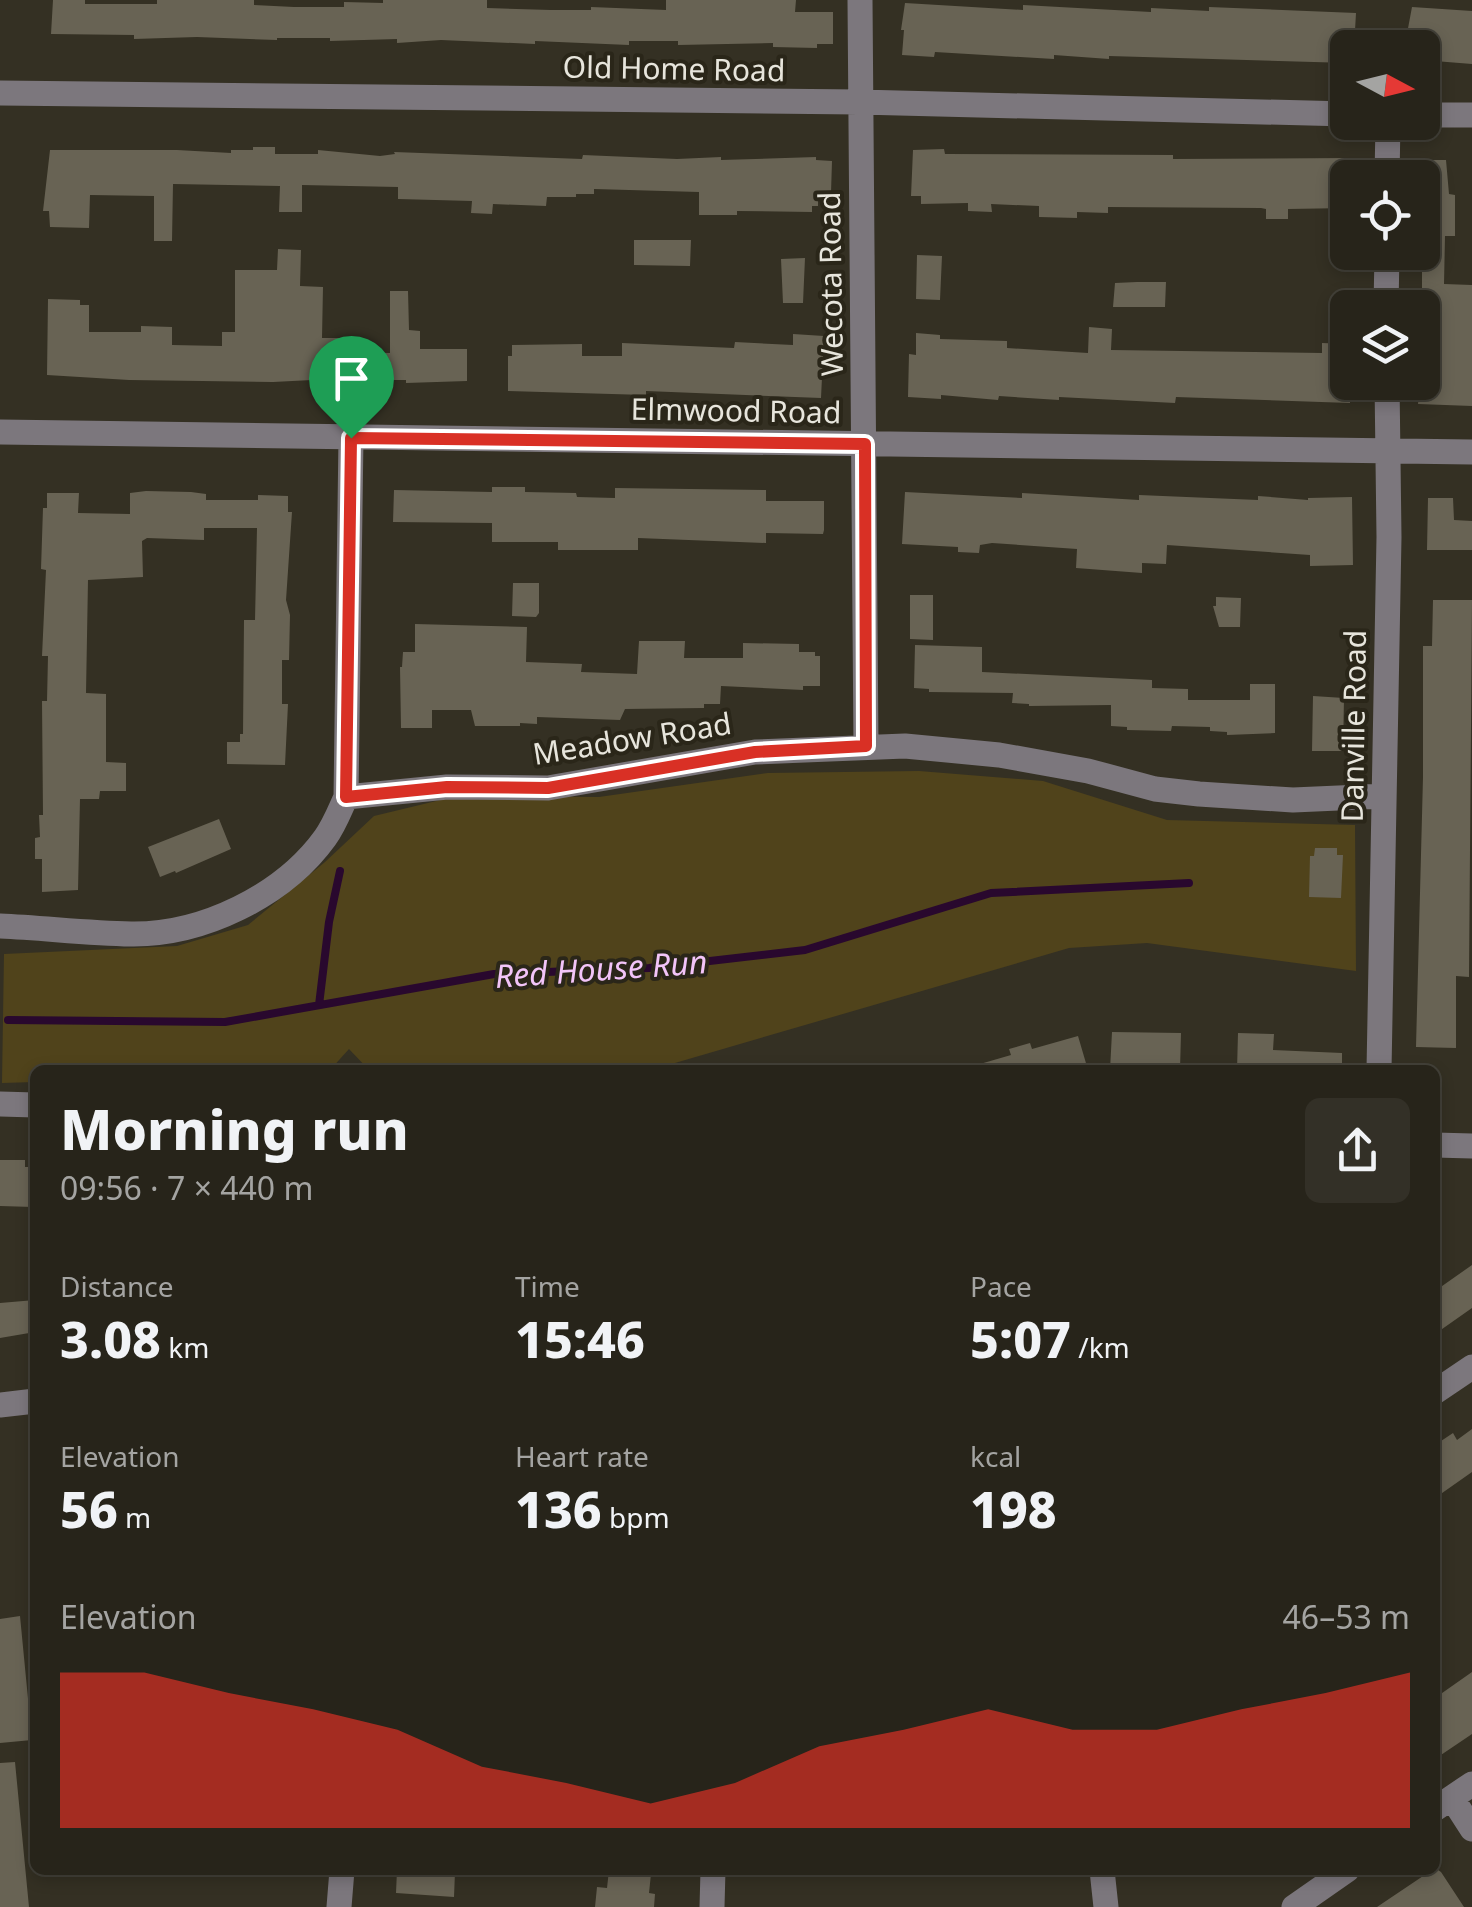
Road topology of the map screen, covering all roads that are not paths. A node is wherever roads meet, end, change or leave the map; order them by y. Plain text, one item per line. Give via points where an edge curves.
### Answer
1 (860, 0) edge
2 (0, 92) edge
3 (859, 102) junction
4 (1330, 114) edge
5 (1440, 115) edge
6 (1472, 115) edge
7 (1387, 400) edge
8 (0, 432) edge
9 (351, 438) junction
10 (865, 444) junction
11 (1388, 450) junction
12 (1472, 452) edge
13 (866, 746) junction
14 (1384, 796) junction
15 (346, 797) junction
16 (0, 926) edge
17 (1379, 1065) edge
18 (0, 1104) edge
19 (30, 1106) edge
20 (1440, 1145) edge
21 (1472, 1146) edge
22 (1472, 1368) edge
23 (1440, 1389) edge
24 (30, 1402) edge
25 (0, 1405) edge
26 (1453, 1797) edge
27 (1472, 1829) edge
28 (342, 1875) edge
29 (712, 1875) edge
30 (1103, 1875) edge
31 (1340, 1875) edge
32 (339, 1907) edge
33 (712, 1907) edge
34 (1106, 1907) edge
35 (1294, 1907) edge

1 - 3 street, Wecota Road
2 - 3 street, Old Home Road
3 - 4 street, Old Home Road
3 - 10 street, Wecota Road
5 - 6 street
7 - 11 street, Danville Road
8 - 9 street, Elmwood Road
9 - 10 street, Elmwood Road
9 - 15 street
10 - 11 street, Elmwood Road
10 - 13 street, Wecota Road
11 - 12 street, Elmwood Road
11 - 14 street, Danville Road
13 - 14 street, Meadow Road via 999,755 1213,796
13 - 15 street, Meadow Road via 755,752 548,788 447,787
14 - 17 street, Danville Road
15 - 16 street via 307,858 236,910 134,934
18 - 19 street
20 - 21 street
22 - 23 street
24 - 25 street
26 - 27 street
28 - 32 street
29 - 33 street
30 - 34 street
31 - 35 street

